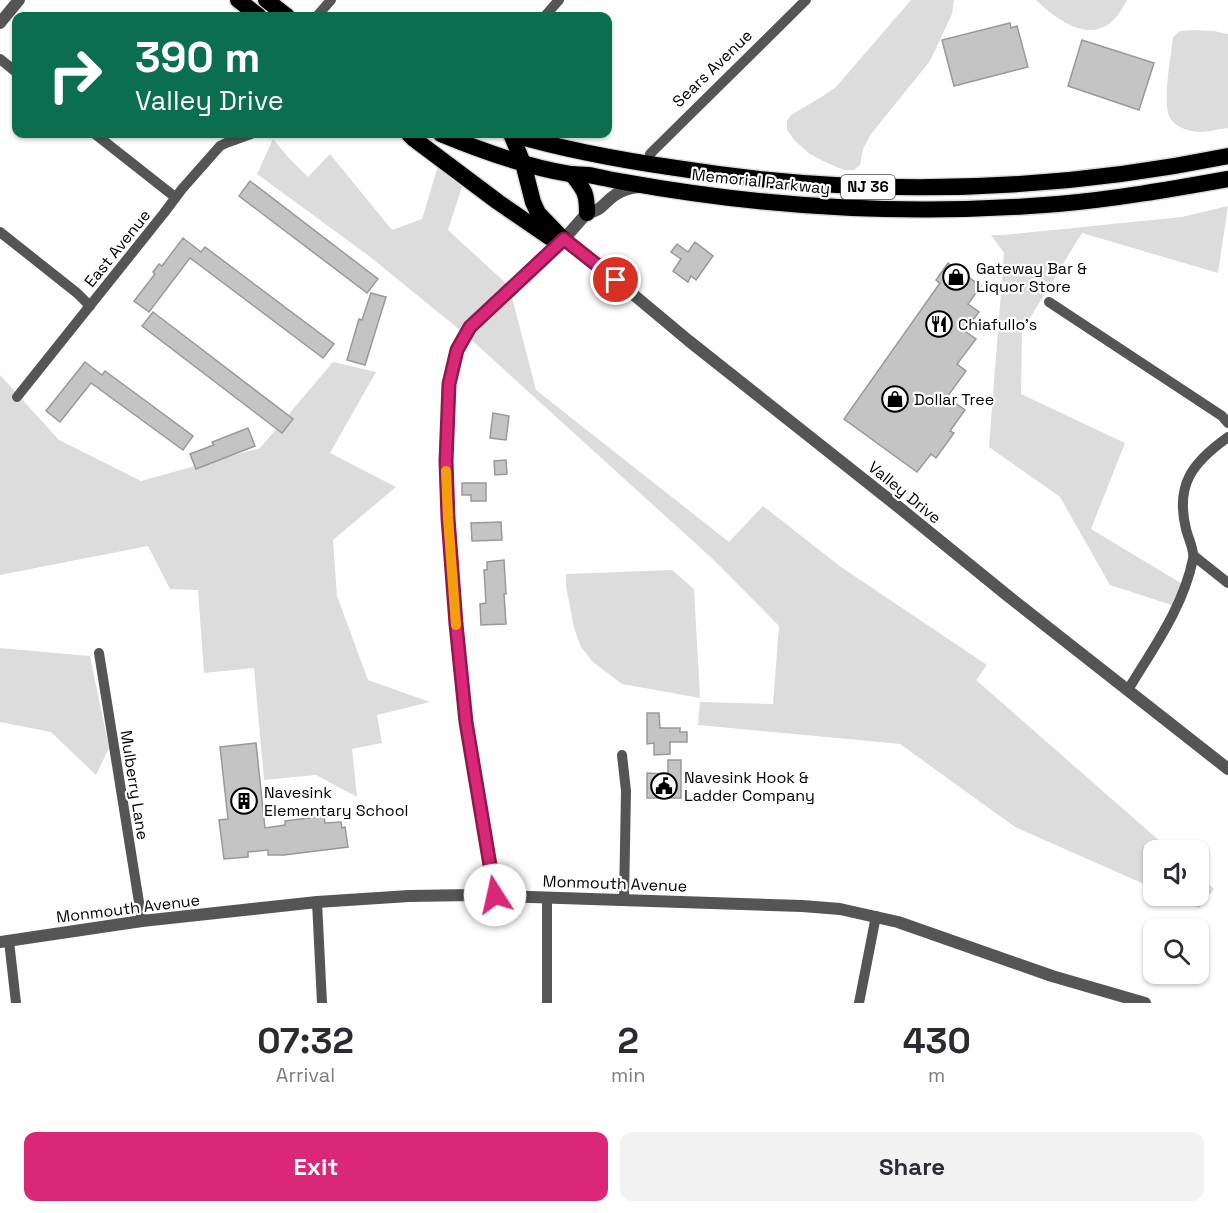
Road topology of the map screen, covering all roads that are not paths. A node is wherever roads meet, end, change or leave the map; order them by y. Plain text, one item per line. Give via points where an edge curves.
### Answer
1 (19, 0) edge
2 (238, 0) edge
3 (266, 0) edge
4 (331, 0) edge
5 (558, 0) edge
6 (806, 0) edge
7 (254, 12) edge
8 (282, 12) edge
9 (320, 12) edge
10 (548, 12) edge
11 (0, 23) edge
12 (0, 59) edge
13 (12, 69) edge
14 (99, 138) edge
15 (240, 138) edge
16 (413, 138) edge
17 (451, 138) edge
18 (513, 138) edge
19 (527, 138) edge
20 (1228, 156) edge
21 (523, 163) junction
22 (648, 164) junction
23 (572, 174) junction
24 (1228, 179) edge
25 (645, 186) junction
26 (175, 197) junction
27 (587, 213) junction
28 (0, 232) edge
29 (564, 239) junction
30 (1049, 302) dead end
31 (90, 306) junction
32 (17, 397) dead end
33 (1228, 423) edge
34 (1228, 437) edge
35 (1194, 556) junction
36 (1228, 583) edge
37 (99, 653) dead end
38 (1128, 690) junction
39 (622, 755) dead end
40 (1228, 769) edge
41 (495, 895) junction
42 (547, 897) junction
43 (624, 900) junction
44 (317, 902) junction
45 (876, 916) junction
46 (142, 921) junction
47 (4, 941) edge
48 (16, 1003) edge
49 (322, 1003) edge
50 (547, 1003) edge
51 (860, 1003) edge
52 (1145, 1003) edge

1 - 11 street
2 - 7 highway
3 - 8 highway
4 - 9 street
5 - 10 street
6 - 22 street, Sears Avenue via 650,154
12 - 13 street
14 - 26 street
15 - 26 street, East Avenue via 220,146
16 - 29 highway via 549,237
17 - 21 highway, Memorial Parkway / NJ 36
18 - 21 highway
19 - 22 highway, Memorial Parkway / NJ 36
20 - 22 highway, Memorial Parkway / NJ 36 via 1082,179 925,188 767,181
21 - 23 highway, Memorial Parkway / NJ 36
21 - 29 highway via 532,202
23 - 25 highway, Memorial Parkway / NJ 36
23 - 27 highway via 585,192
24 - 25 highway, Memorial Parkway / NJ 36 via 1060,204 926,210 799,205
25 - 27 street via 615,194 596,211
26 - 31 street, East Avenue
27 - 29 street
28 - 31 street
29 - 38 street, Valley Drive
29 - 41 street via 470,327 457,350 449,384 446,461 456,624 466,722
30 - 33 street
31 - 32 street, East Avenue
34 - 35 street via 1201,460 1185,486 1183,517
35 - 36 street
35 - 38 street via 1176,609
37 - 46 street, Mulberry Lane
38 - 40 street, Valley Drive
39 - 43 street via 626,791
41 - 42 street, Monmouth Avenue
41 - 44 street, Monmouth Avenue
42 - 43 street, Monmouth Avenue
42 - 50 street
43 - 45 street, Monmouth Avenue via 802,906
44 - 46 street, Monmouth Avenue
44 - 49 street
45 - 51 street
45 - 52 street, Monmouth Avenue
46 - 47 street, Monmouth Avenue
47 - 48 street

